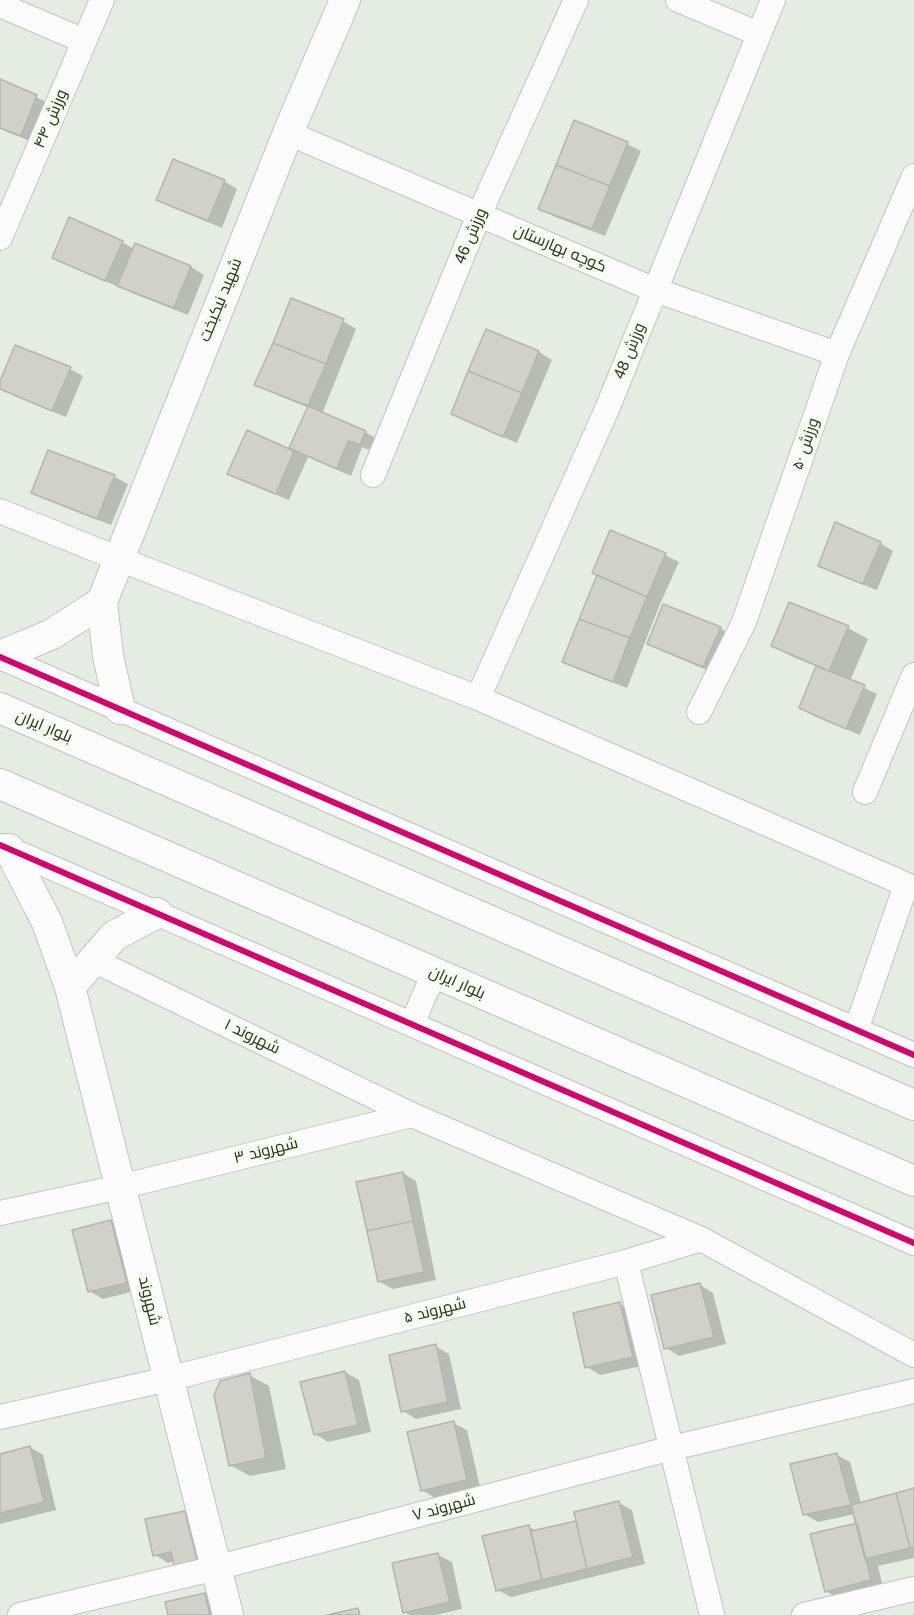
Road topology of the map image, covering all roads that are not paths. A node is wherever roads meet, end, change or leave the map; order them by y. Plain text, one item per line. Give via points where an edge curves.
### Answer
1 (102, 0) edge
2 (345, 0) edge
3 (576, 0) edge
4 (678, 0) edge
5 (772, 0) edge
6 (0, 5) edge
7 (759, 34) junction
8 (84, 41) junction
9 (288, 133) junction
10 (914, 176) edge
11 (479, 215) junction
12 (0, 238) edge
13 (655, 290) junction
14 (837, 354) junction
15 (373, 475) dead end
16 (0, 511) edge
17 (119, 559) junction
18 (102, 602) junction
19 (0, 657) edge
20 (914, 675) edge
21 (478, 698) junction
22 (0, 708) edge
23 (120, 709) junction
24 (699, 712) dead end
25 (0, 784) edge
26 (866, 792) dead end
27 (5, 847) edge
28 (910, 886) edge
29 (157, 913) junction
30 (93, 960) junction
31 (434, 973) junction
32 (70, 987) junction
33 (412, 1024) junction
34 (856, 1030) junction
35 (914, 1055) edge
36 (914, 1106) edge
37 (412, 1115) junction
38 (914, 1182) edge
39 (120, 1187) junction
40 (0, 1213) edge
41 (700, 1239) junction
42 (914, 1243) edge
43 (626, 1262) junction
44 (914, 1355) edge
45 (168, 1379) junction
46 (914, 1391) edge
47 (0, 1416) edge
48 (672, 1448) junction
49 (216, 1568) junction
50 (914, 1589) edge
51 (20, 1615) edge
52 (228, 1615) edge
53 (712, 1615) edge
54 (804, 1615) edge

1 - 8 street, ورزش ۴۴
2 - 9 street, شهید نیکبخت
3 - 11 street, ورزش 46
4 - 7 street
5 - 7 street, ورزش 48
6 - 8 street
7 - 13 street, ورزش 48
8 - 12 street, ورزش ۴۴
9 - 11 street, کوچه بهارستان
9 - 17 street, شهید نیکبخت
10 - 14 street, ورزش ۵٠
11 - 13 street, کوچه بهارستان
11 - 15 street, ورزش 46
13 - 14 street, کوچه بهارستان
13 - 21 street, ورزش 48 via 607,409
14 - 24 street, ورزش ۵٠ via 744,622
16 - 17 street
17 - 18 street, شهید نیکبخت
17 - 21 street
18 - 19 street via 52,634
18 - 23 street via 108,656
19 - 23 street
20 - 26 street
21 - 28 street
22 - 36 street, بلوار ایران
23 - 34 street
25 - 31 street, بلوار ایران
27 - 29 street
27 - 32 street, شهروند via 47,922
28 - 34 street
29 - 30 street via 114,936
29 - 33 street
30 - 32 street
30 - 37 street, شهروند ۱
31 - 33 street
31 - 38 street, بلوار ایران
32 - 39 street, شهروند
33 - 42 street
34 - 35 street
37 - 39 street, شهروند ۳
37 - 41 street, شهروند ۱
39 - 40 street, شهروند ۳
39 - 45 street, شهروند
41 - 43 street, شهروند ۵
41 - 44 street, شهروند ۱
43 - 45 street, شهروند ۵
43 - 48 street
45 - 47 street, شهروند ۵
45 - 49 street, شهروند
46 - 48 street, شهروند ۷
48 - 49 street, شهروند ۷
48 - 53 street
49 - 51 street, شهروند ۷
49 - 52 street, شهروند
50 - 54 street

